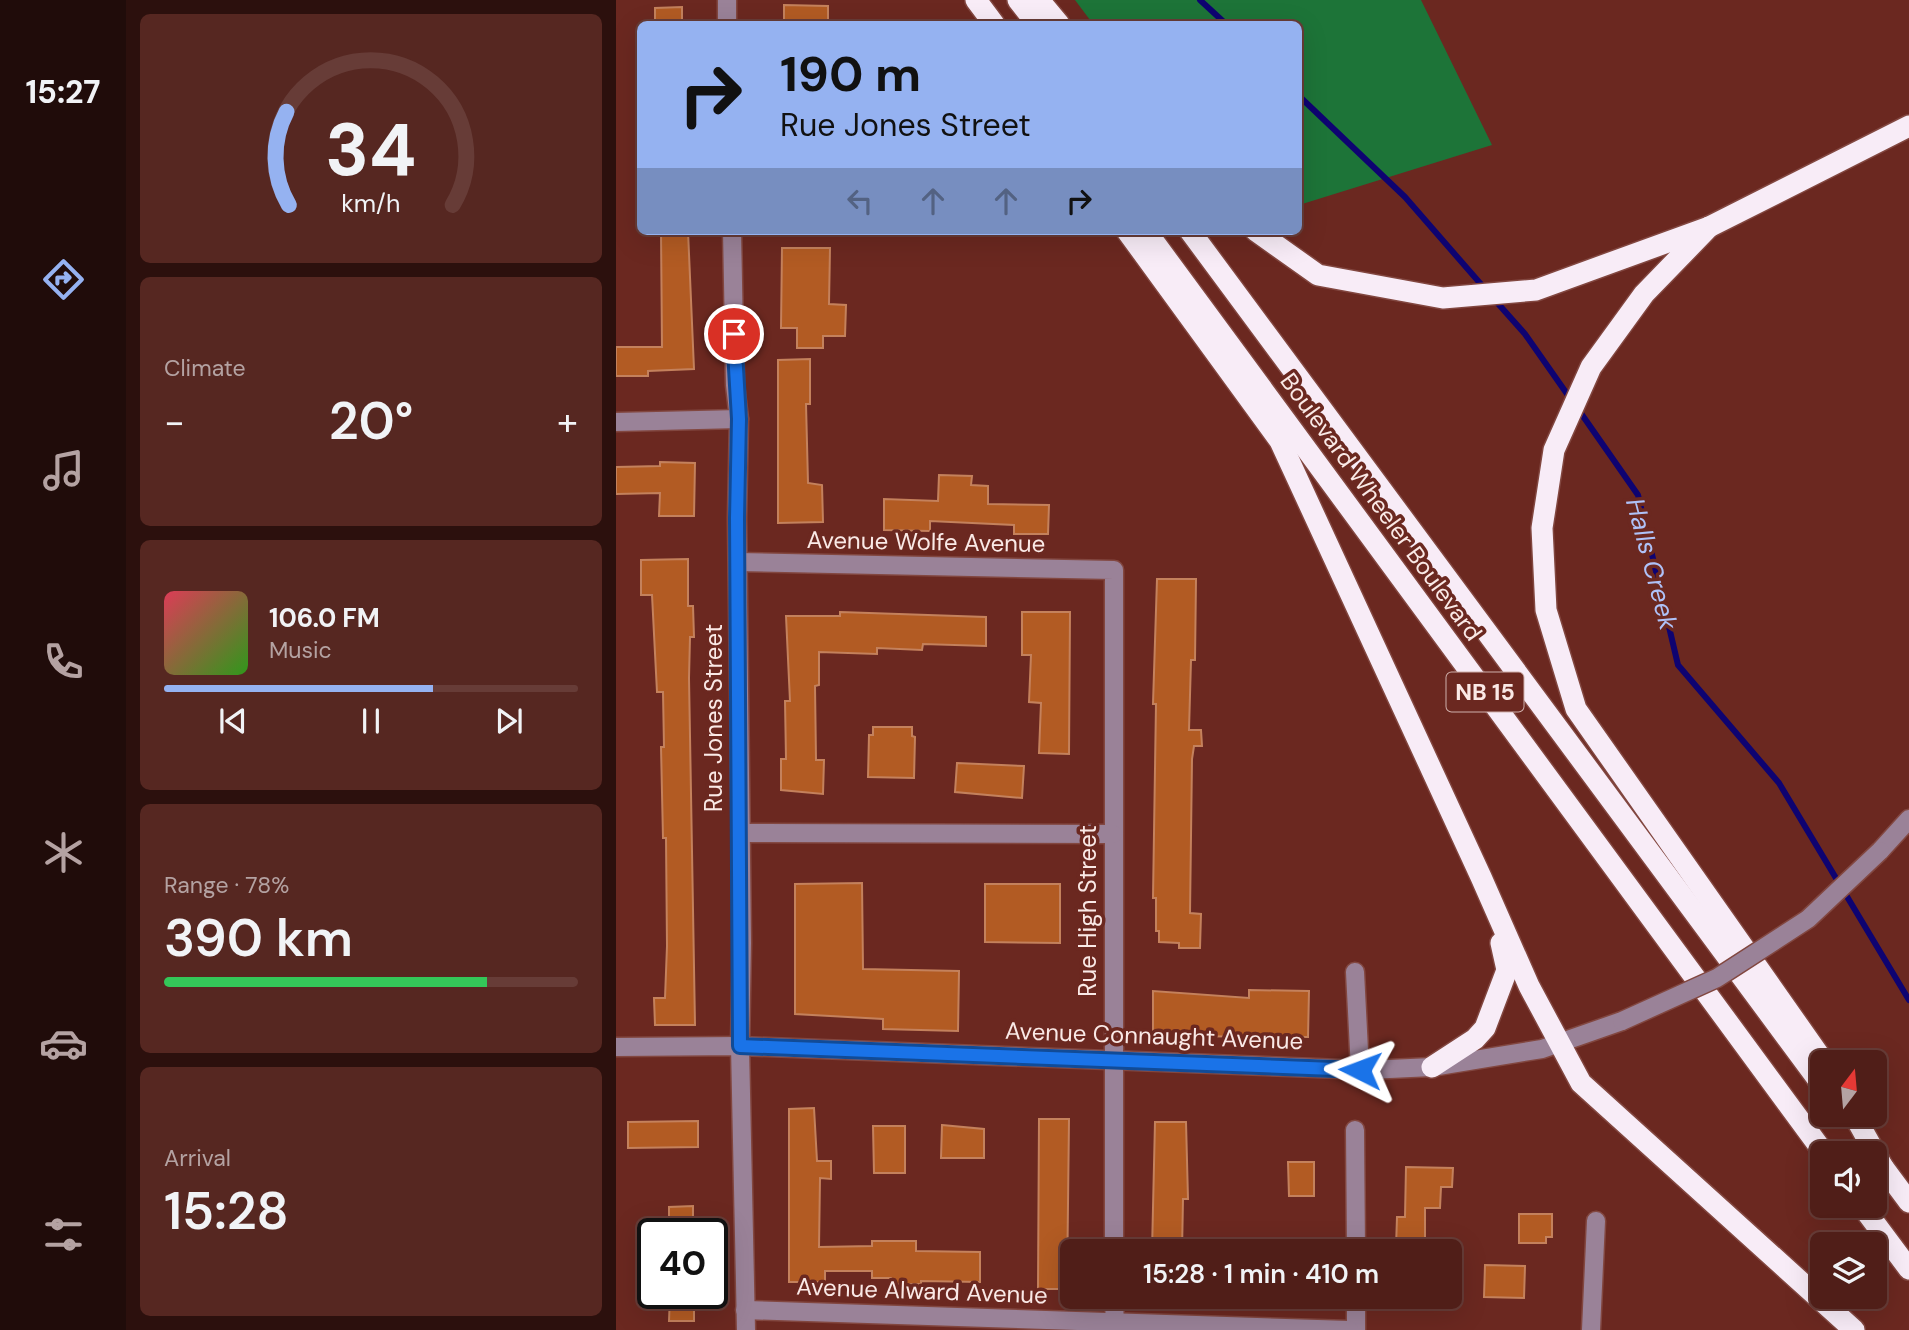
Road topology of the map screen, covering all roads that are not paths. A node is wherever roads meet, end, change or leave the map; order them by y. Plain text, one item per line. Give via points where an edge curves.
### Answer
1 (727, 0) edge
2 (959, 0) edge
3 (976, 0) edge
4 (1018, 0) edge
5 (1039, 0) edge
6 (727, 21) edge
7 (975, 21) edge
8 (992, 21) edge
9 (1035, 21) edge
10 (1056, 21) edge
11 (1909, 126) edge
12 (1709, 227) junction
13 (732, 235) edge
14 (1130, 235) edge
15 (1149, 235) edge
16 (1192, 235) edge
17 (1262, 235) edge
18 (739, 419) junction
19 (616, 422) edge
20 (738, 562) junction
21 (1114, 570) joint
22 (1909, 819) edge
23 (741, 832) junction
24 (1113, 834) junction
25 (1495, 914) junction
26 (1355, 972) dead end
27 (1563, 1044) junction
28 (740, 1046) junction
29 (616, 1047) edge
30 (1816, 1050) edge
31 (1112, 1058) junction
32 (1433, 1067) junction
33 (1810, 1069) edge
34 (1360, 1070) junction
35 (1355, 1130) dead end
36 (1815, 1141) edge
37 (1887, 1172) edge
38 (1909, 1202) edge
39 (1871, 1218) edge
40 (1595, 1221) dead end
41 (1114, 1239) edge
42 (1356, 1239) edge
43 (1909, 1269) edge
44 (1114, 1309) edge
45 (1356, 1309) edge
46 (746, 1310) junction
47 (1115, 1327) edge
48 (746, 1330) edge
49 (1349, 1330) edge
50 (1356, 1330) edge
51 (1591, 1330) edge
52 (1854, 1330) edge

1 - 6 street
2 - 7 highway
3 - 8 highway
4 - 9 highway
5 - 10 highway
11 - 12 highway
12 - 17 highway via 1536,290 1443,298 1318,275
12 - 30 highway via 1644,294 1591,367 1554,450 1542,528 1546,610 1576,709
13 - 18 street, Rue Jones Street
14 - 25 highway via 1280,441
15 - 36 highway, Boulevard Wheeler Boulevard / NB 15
16 - 33 highway, Boulevard Wheeler Boulevard / NB 15
18 - 19 street
18 - 20 street, Rue Jones Street
20 - 21 street, Avenue Wolfe Avenue
20 - 23 street, Rue Jones Street
21 - 24 street, Rue High Street
22 - 27 street, Avenue Connaught Avenue, bridge via 1808,919 1717,978
23 - 24 street
23 - 28 street, Rue Jones Street
24 - 31 street, Rue High Street
25 - 27 highway
25 - 32 highway via 1507,970 1485,1028
26 - 34 street
27 - 32 street, Avenue Connaught Avenue
27 - 52 highway via 1581,1083
28 - 29 street, Avenue Connaught Avenue
28 - 31 street, Avenue Connaught Avenue
28 - 46 street, Rue Jones Street
31 - 34 street, Avenue Connaught Avenue
31 - 41 street, Rue High Street
32 - 34 street, Avenue Connaught Avenue
35 - 42 street
37 - 38 highway
39 - 43 highway
40 - 51 street
44 - 47 street
45 - 50 street
46 - 47 street, Avenue Alward Avenue via 984,1316
46 - 48 street, Rue Jones Street
47 - 49 street, Avenue Alward Avenue

